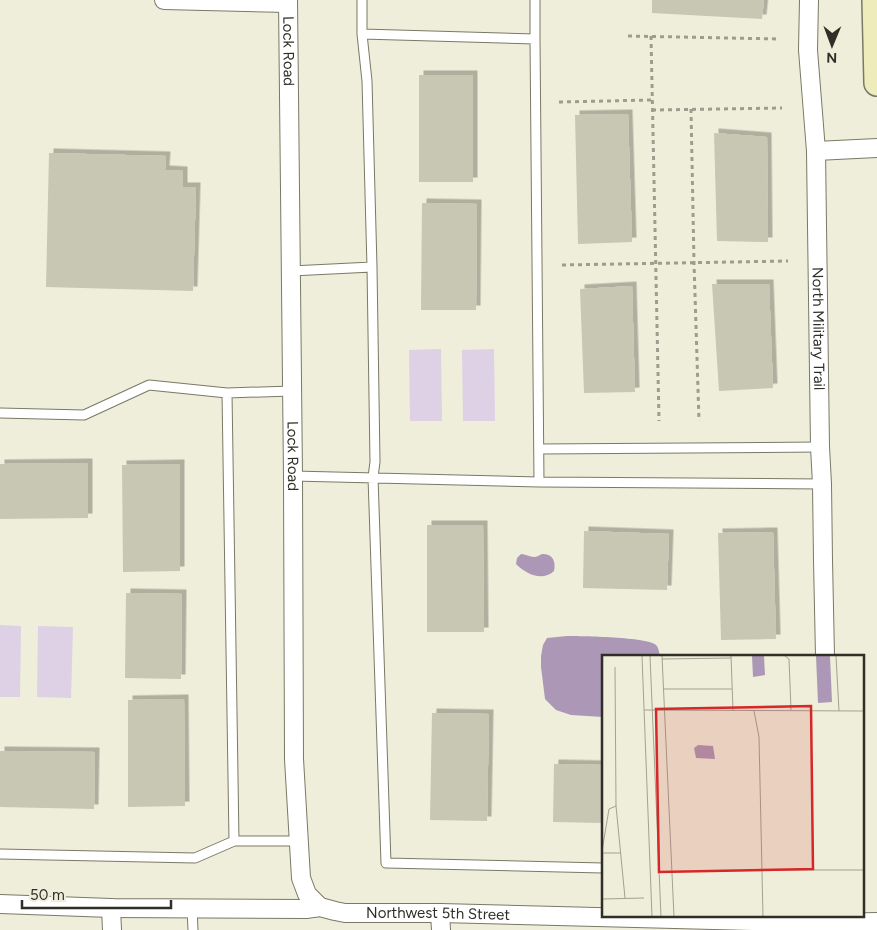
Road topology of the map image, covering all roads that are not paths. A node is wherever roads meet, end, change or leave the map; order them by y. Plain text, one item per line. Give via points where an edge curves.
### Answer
1 (164, 0) edge
2 (362, 0) edge
3 (536, 0) edge
4 (810, 0) edge
5 (875, 0) edge
6 (288, 2) edge
7 (362, 34) junction
8 (535, 38) junction
9 (877, 83) edge
10 (877, 148) edge
11 (816, 151) junction
12 (372, 267) junction
13 (291, 271) junction
14 (292, 391) junction
15 (227, 394) junction
16 (0, 413) edge
17 (820, 447) junction
18 (538, 449) junction
19 (293, 476) junction
20 (374, 477) junction
21 (539, 482) junction
22 (822, 484) junction
23 (825, 655) edge
24 (234, 841) junction
25 (298, 841) junction
26 (0, 854) edge
27 (602, 868) edge
28 (0, 904) edge
29 (320, 907) junction
30 (111, 908) junction
31 (192, 908) junction
32 (441, 922) edge
33 (877, 922) edge
34 (831, 923) edge
35 (112, 930) edge
36 (193, 930) edge

1 - 6 street
2 - 7 lane
3 - 8 lane
4 - 11 street, North Military Trail via 808,50
5 - 9 street
6 - 13 street, Lock Road
7 - 8 lane
7 - 12 lane via 367,81
8 - 18 lane
10 - 11 street
11 - 17 street, North Military Trail
12 - 13 lane
12 - 20 lane
13 - 14 street, Lock Road
14 - 15 lane
14 - 19 street, Lock Road
15 - 16 lane via 149,385 84,415
15 - 24 lane
17 - 18 lane
17 - 22 street, North Military Trail
18 - 21 lane
19 - 20 lane
19 - 25 street, Lock Road via 294,759
20 - 21 lane
20 - 27 lane via 386,863
21 - 22 lane
22 - 23 street, North Military Trail
24 - 25 lane
24 - 26 lane via 195,858
25 - 29 street, Lock Road via 304,888
28 - 30 street, Northwest 5th Street
29 - 31 street, Northwest 5th Street
29 - 32 street, Northwest 5th Street via 345,913
30 - 31 street, Northwest 5th Street
30 - 35 street
31 - 36 lane
32 - 34 street, Northwest 5th Street
33 - 34 street, Northwest 5th Street

